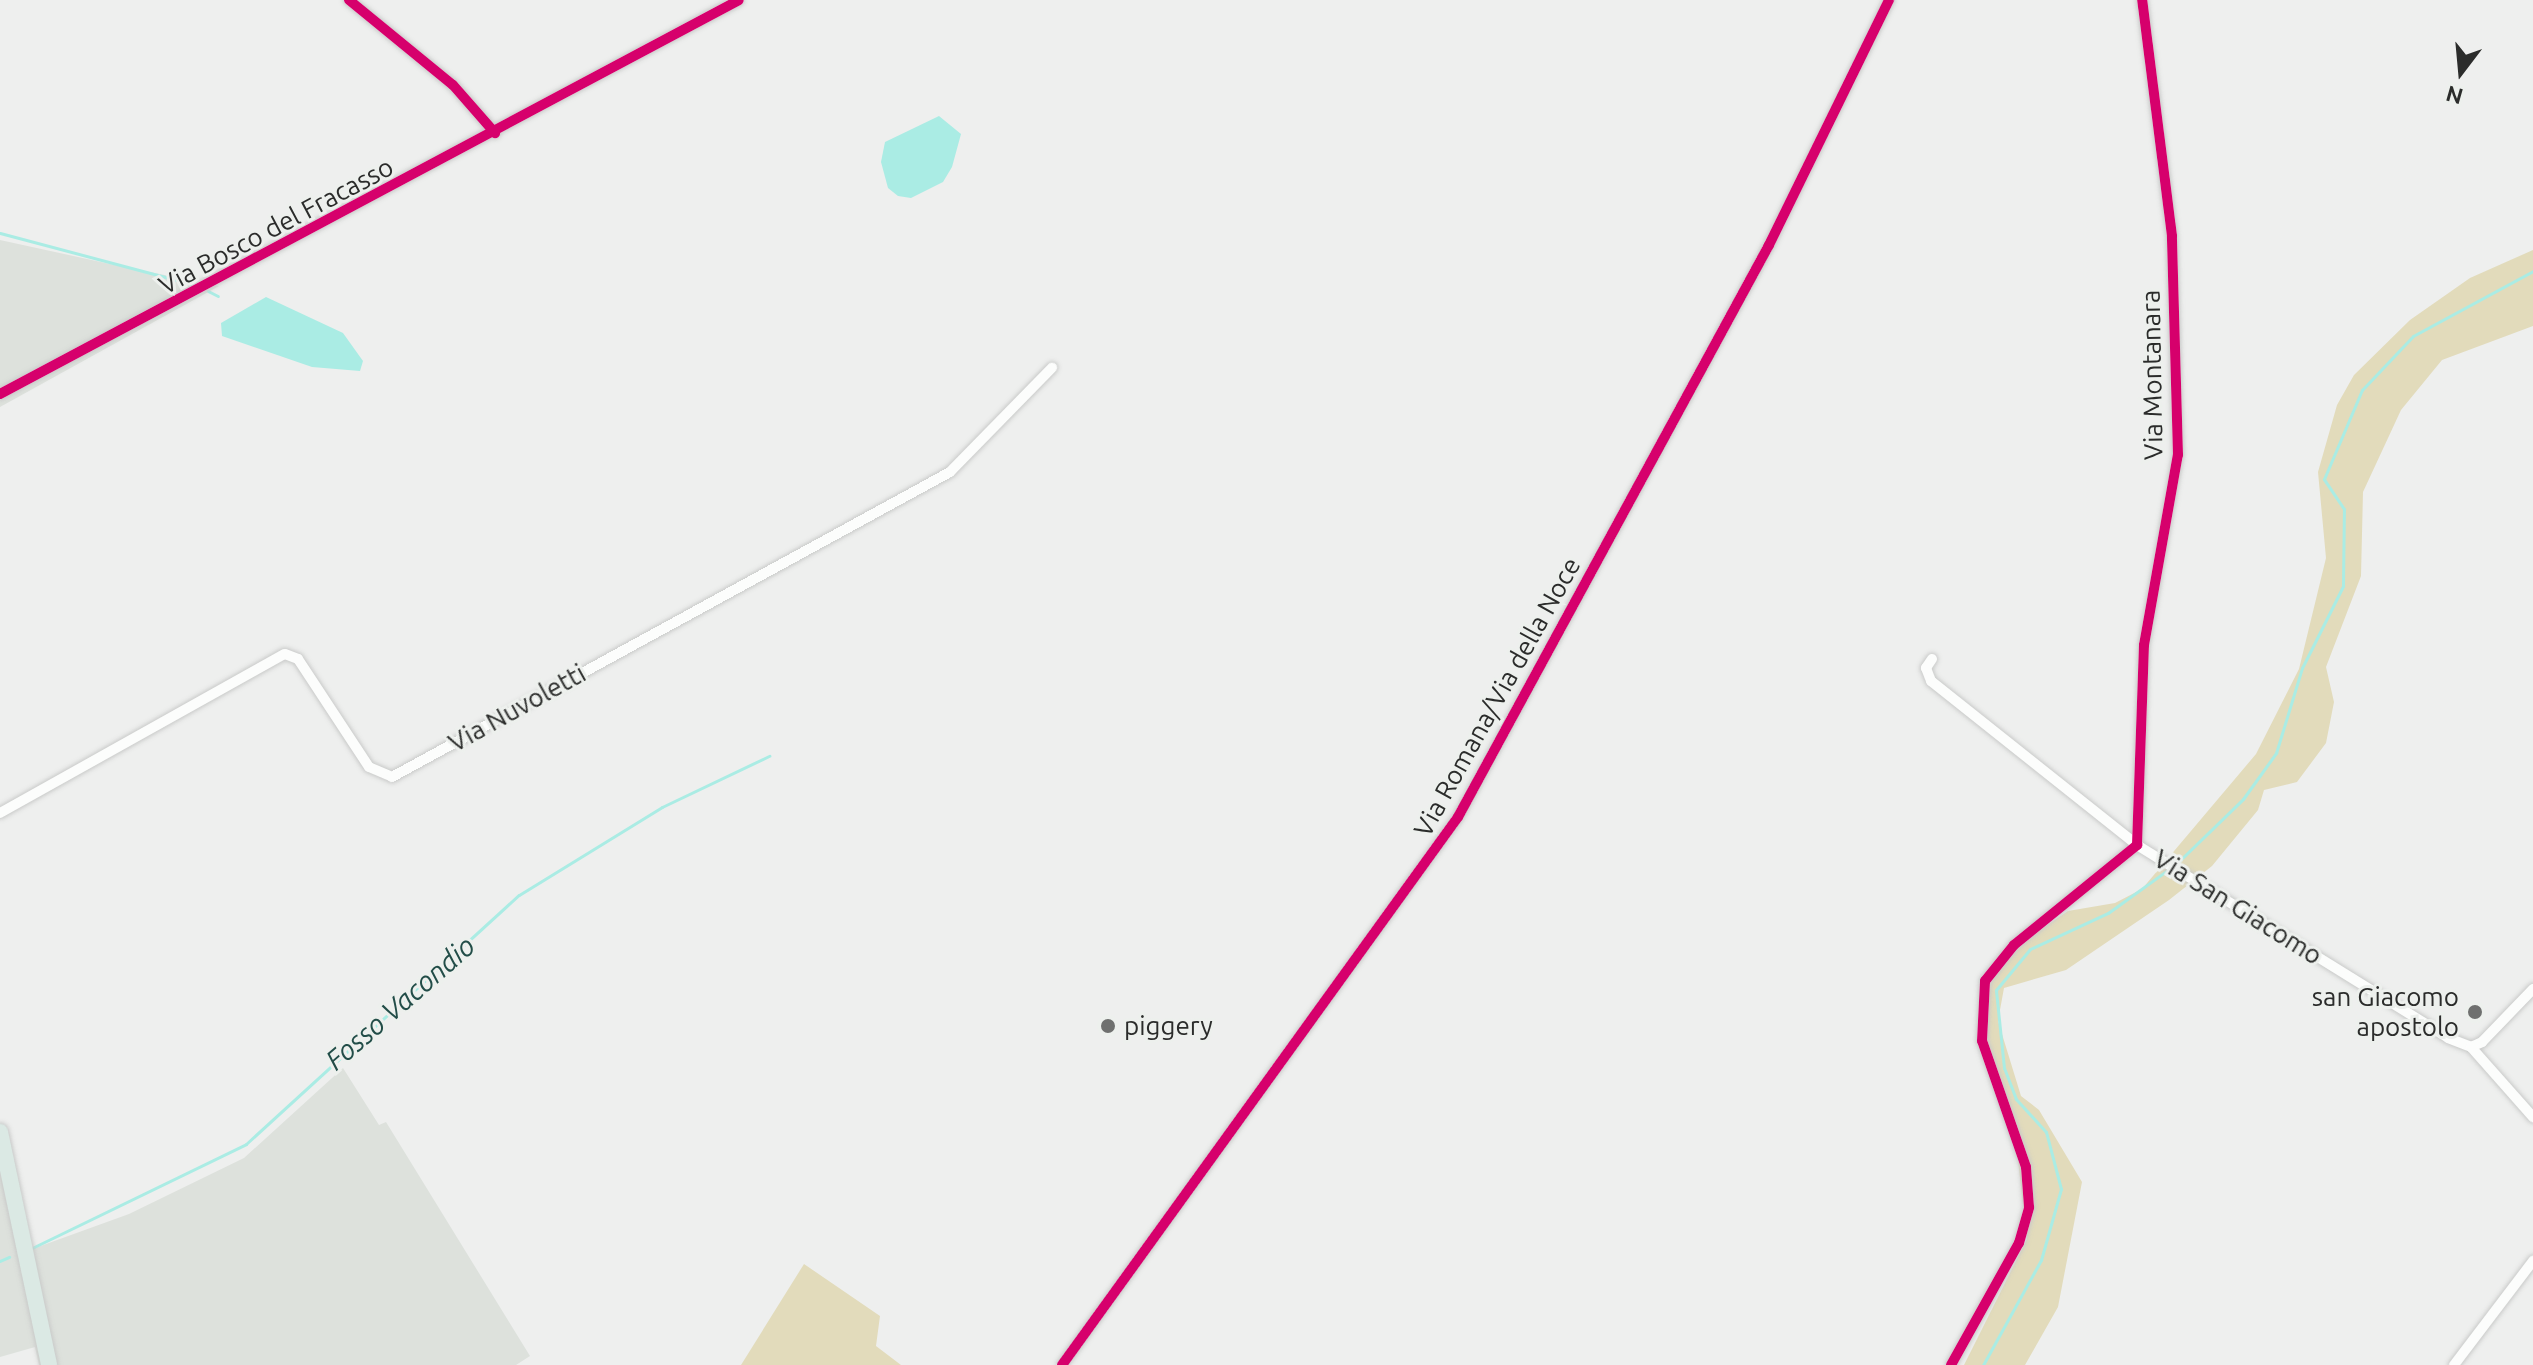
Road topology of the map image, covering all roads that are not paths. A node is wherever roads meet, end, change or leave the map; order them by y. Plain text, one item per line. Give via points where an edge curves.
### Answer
1 (349, 0) edge
2 (739, 0) edge
3 (1889, 0) edge
4 (2142, 0) edge
5 (495, 133) junction
6 (1052, 368) dead end
7 (0, 394) edge
8 (1932, 659) dead end
9 (0, 813) edge
10 (2137, 845) junction
11 (2533, 989) edge
12 (2471, 1047) junction
13 (2533, 1117) edge
14 (0, 1132) edge
15 (2533, 1261) edge
16 (49, 1365) edge
17 (1062, 1365) edge
18 (1951, 1365) edge
19 (2454, 1365) edge

1 - 5 street via 453,85
2 - 5 street, Via Bosco del Fracasso
3 - 17 street, Via Romana/Via della Noce via 1769,245 1458,817
4 - 10 street, Via Montanara via 2172,236 2178,455 2144,645
5 - 7 street, Via Bosco del Fracasso
6 - 9 street, Via Nuvoletti via 950,472 392,777 369,767 298,659 285,654
8 - 10 street via 1926,668 1931,681
10 - 12 street, Via San Giacomo
10 - 18 street via 2014,945 1985,981 1982,1041 2026,1167 2029,1207 2019,1243
11 - 12 street
12 - 13 street, Via San Giacomo
14 - 16 main road
15 - 19 street

